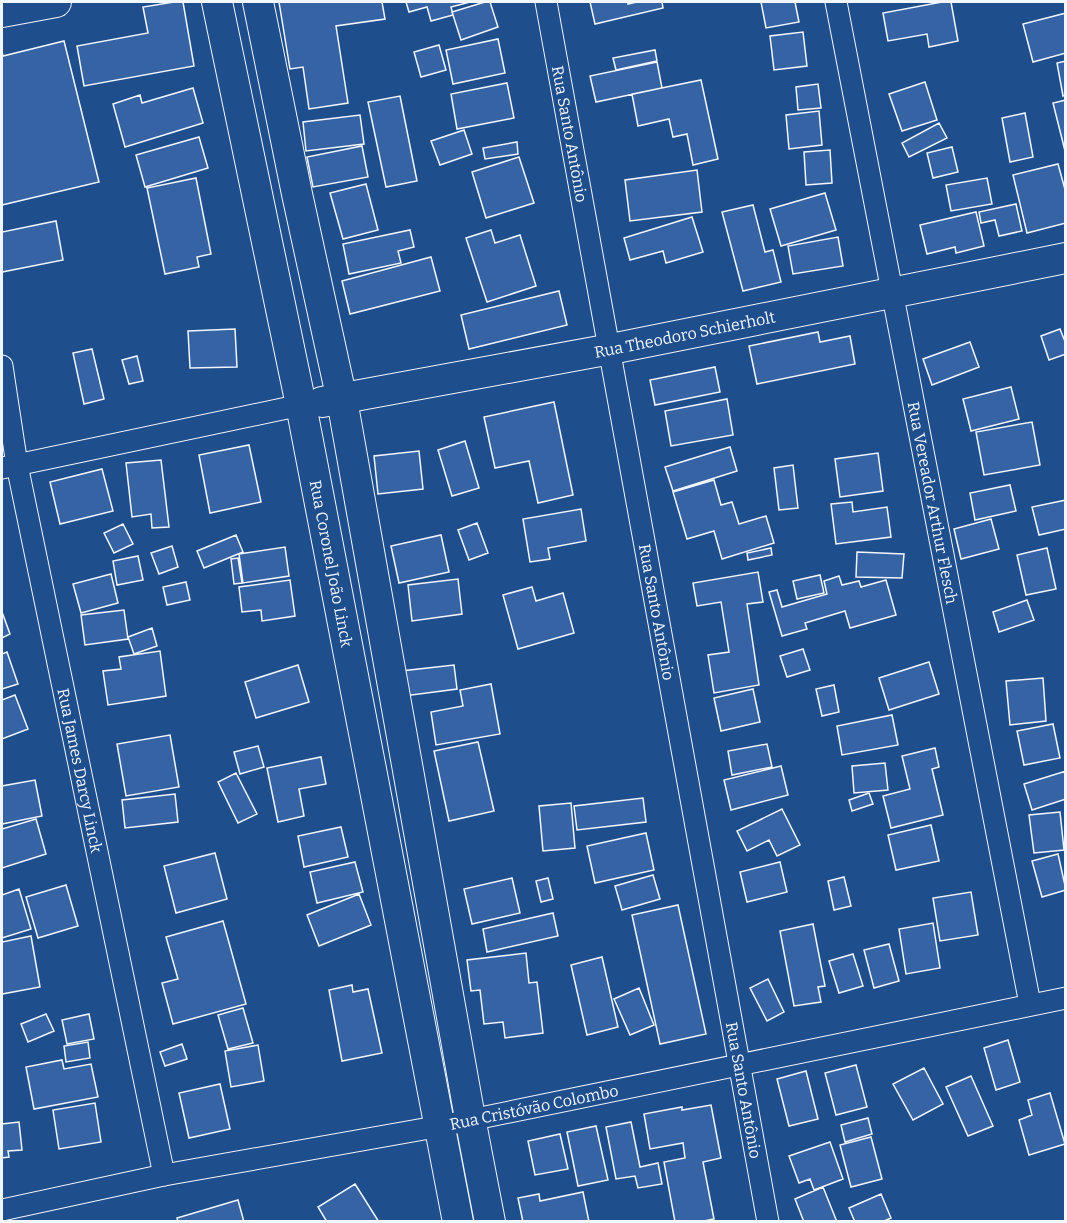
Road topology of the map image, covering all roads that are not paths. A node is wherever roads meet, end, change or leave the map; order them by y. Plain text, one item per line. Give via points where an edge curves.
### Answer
1 (56, 2) edge
2 (217, 2) edge
3 (258, 2) edge
4 (546, 2) edge
5 (836, 2) edge
6 (2, 12) edge
7 (297, 194) junction
8 (258, 196) junction
9 (1065, 258) edge
10 (892, 292) junction
11 (611, 349) junction
12 (2, 366) edge
13 (342, 400) junction
14 (301, 405) junction
15 (9, 467) edge
16 (1065, 998) edge
17 (1030, 1004) junction
18 (739, 1064) junction
19 (470, 1118) junction
20 (441, 1125) junction
21 (164, 1175) junction
22 (2, 1210) edge
23 (458, 1221) edge
24 (490, 1221) edge
25 (768, 1221) edge

1 - 6 main road
2 - 8 main road, Rua Coronel João Linck
3 - 7 main road
4 - 11 street, Rua Santo Antônio
5 - 10 street, Rua Vereador Arthur Flesch
7 - 8 main road
7 - 13 main road
8 - 14 main road, Rua Coronel João Linck
9 - 10 main road, Rua Theodoro Schierholt
10 - 11 main road, Rua Theodoro Schierholt
10 - 17 street, Rua Vereador Arthur Flesch
11 - 13 main road, Rua Theodoro Schierholt
11 - 18 street, Rua Santo Antônio
12 - 15 street, Rua James Darcy Linck
13 - 14 main road, Rua Theodoro Schierholt
13 - 19 main road
14 - 15 street
14 - 20 main road, Rua Coronel João Linck
15 - 21 street, Rua James Darcy Linck
16 - 17 street, Rua Cristóvão Colombo
17 - 18 street, Rua Cristóvão Colombo
18 - 19 street, Rua Cristóvão Colombo
18 - 25 street, Rua Santo Antônio
19 - 20 street, Rua Cristóvão Colombo
19 - 24 main road
20 - 21 street, Rua Cristóvão Colombo
20 - 23 main road, Rua Coronel João Linck
21 - 22 street, Rua Cristóvão Colombo

